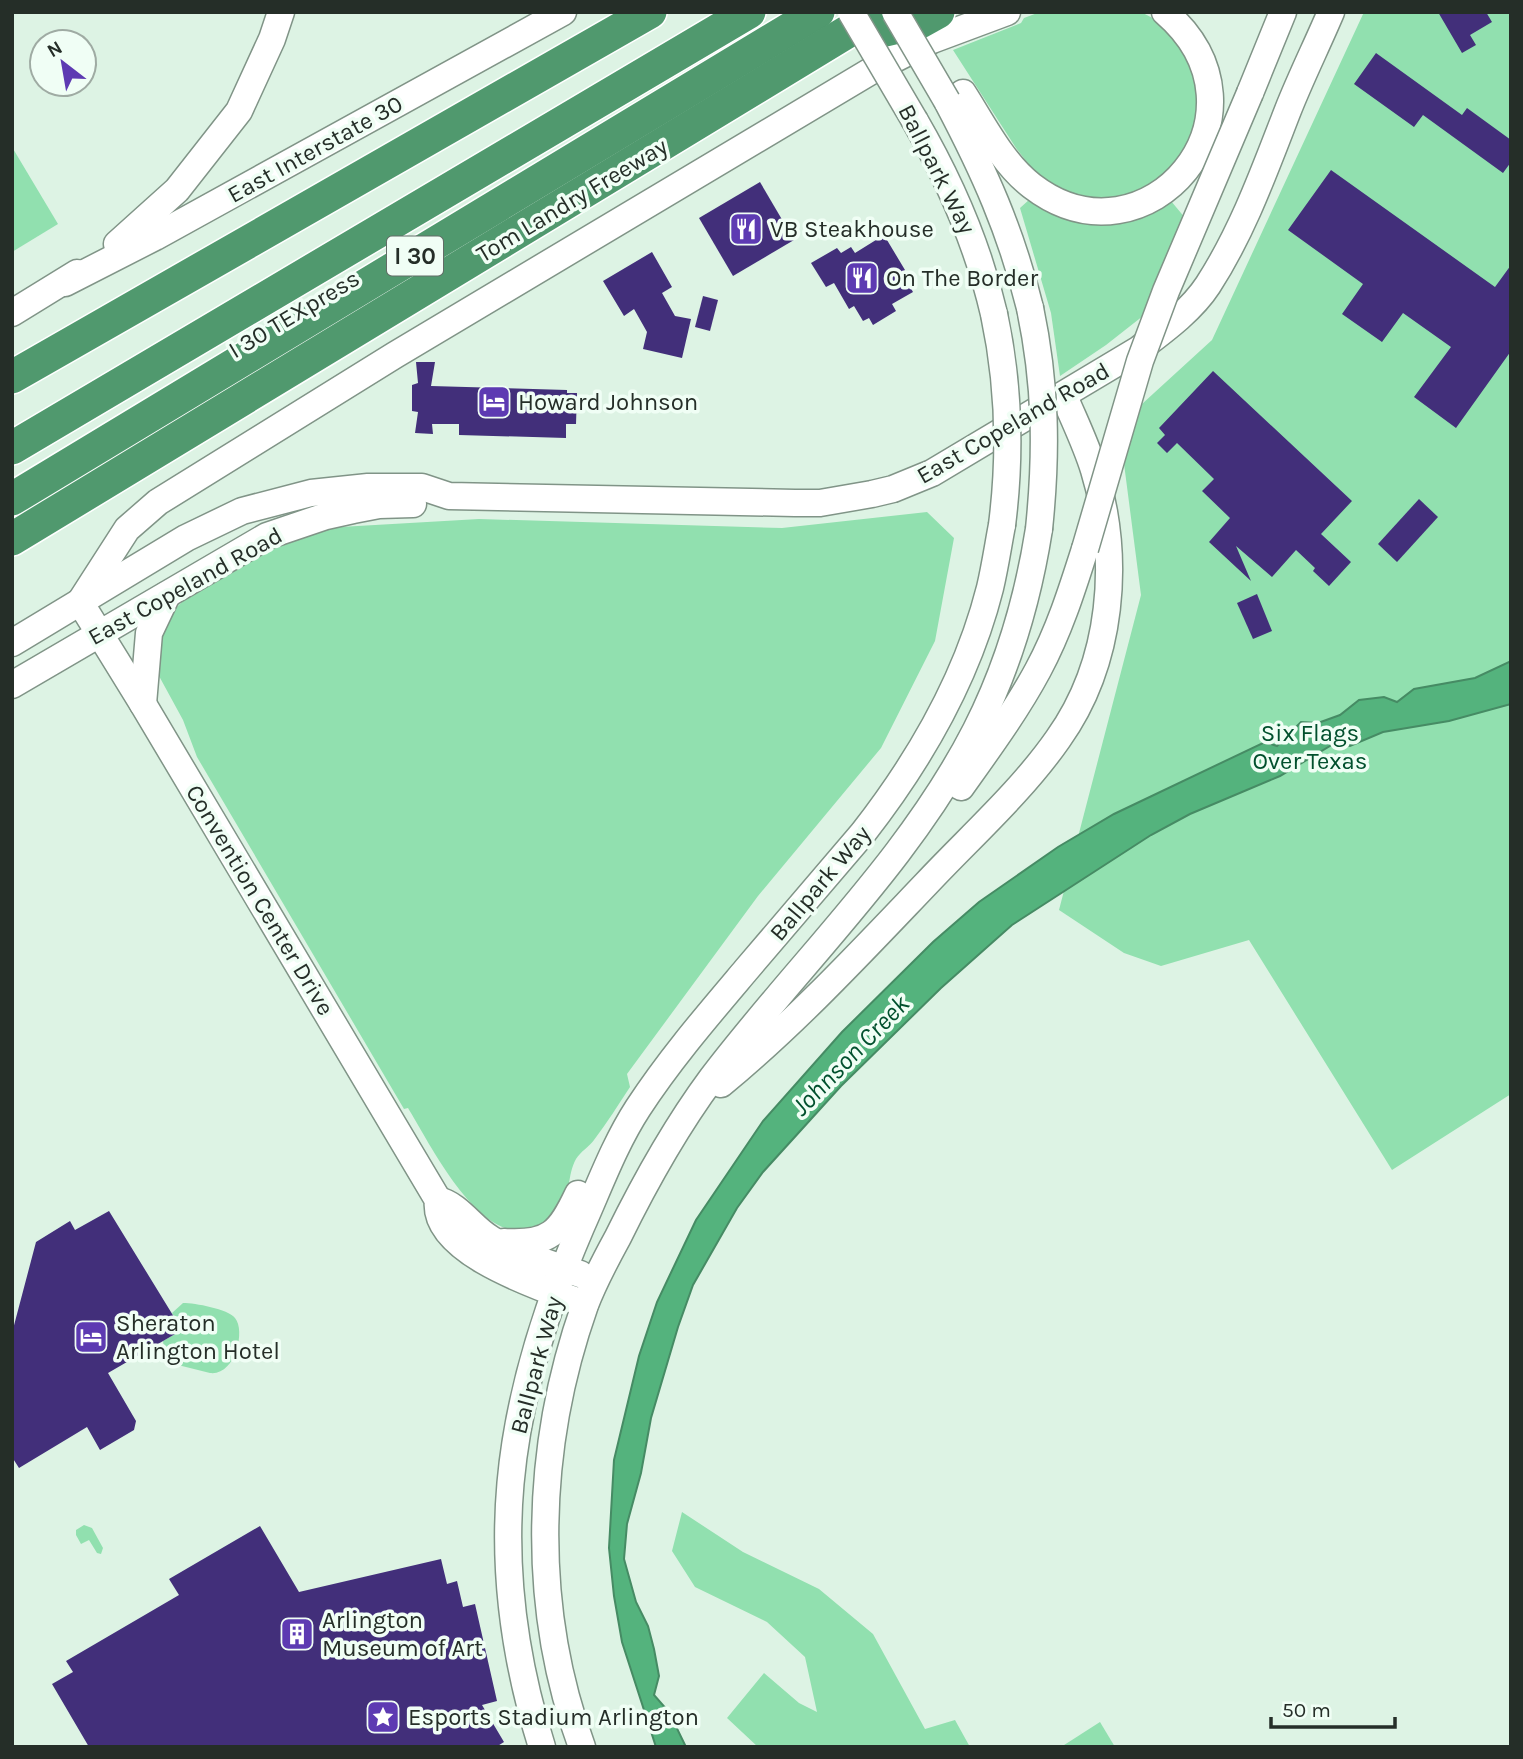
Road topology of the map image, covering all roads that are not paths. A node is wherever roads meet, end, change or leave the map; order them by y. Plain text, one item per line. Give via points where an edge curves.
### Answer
1 (281, 12) edge
2 (563, 12) edge
3 (650, 12) edge
4 (749, 12) edge
5 (789, 12) edge
6 (818, 12) edge
7 (851, 12) edge
8 (880, 12) edge
9 (895, 12) edge
10 (903, 12) edge
11 (939, 12) edge
12 (1007, 12) edge
13 (1165, 12) edge
14 (1283, 12) edge
15 (1331, 12) edge
16 (833, 42) junction
17 (955, 97) junction
18 (65, 282) junction
19 (278, 291) junction
20 (12, 313) edge
21 (12, 377) edge
22 (1064, 396) junction
23 (12, 421) edge
24 (12, 448) edge
25 (12, 482) edge
26 (449, 496) junction
27 (12, 499) edge
28 (12, 539) edge
29 (167, 595) junction
30 (80, 602) junction
31 (100, 633) junction
32 (12, 643) edge
33 (12, 685) edge
34 (143, 704) junction
35 (835, 929) junction
36 (690, 1110) junction
37 (610, 1161) junction
38 (438, 1200) junction
39 (494, 1241) junction
40 (596, 1279) junction
41 (560, 1280) junction
42 (585, 1304) junction
43 (509, 1509) junction
44 (545, 1511) junction
45 (541, 1747) edge
46 (582, 1747) edge

1 - 18 main road via 239,111 184,180 128,236
2 - 18 main road, East Interstate 30
3 - 21 highway
4 - 19 highway, I 30 TEXpress
5 - 25 highway, I 30 TEXpress via 586,139
6 - 27 highway, I 30
7 - 37 main road, Ballpark Way, bridge via 941,166 984,270 1004,369 1008,425 1006,492 990,588 941,717 917,758 863,833 675,1056 637,1110
8 - 16 highway, Tom Landry Freeway / I 30
9 - 17 main road, Ballpark Way, bridge
10 - 17 main road
11 - 16 highway via 920,22
12 - 30 main road via 932,40 871,71 158,502 127,529
13 - 17 main road via 1189,37 1206,71 1211,96 1209,122 1187,169 1166,190 1139,204 1096,211 1069,206 1042,193 1023,179
14 - 35 main road, bridge via 1140,362 1086,549 1051,644 999,734 905,860
15 - 22 main road, East Copeland Road via 1250,207 1208,285 1167,328
16 - 28 highway, Tom Landry Freeway / I 30
17 - 35 main road, Ballpark Way, bridge via 1006,224 1040,357 1045,453 1039,529 1016,631 976,730 927,812
18 - 20 main road
19 - 23 highway via 135,353
19 - 24 highway, I 30 TEXpress
22 - 26 main road, East Copeland Road via 932,473 893,489 847,499 795,503
22 - 36 main road via 1095,471 1109,539 1110,586 1102,634 1079,704 1034,771 749,1061
26 - 29 main road, East Copeland Road via 421,504 379,505 302,524 249,545
26 - 30 main road, East Copeland Road via 422,487 368,487 285,498 205,528
29 - 31 main road, East Copeland Road
29 - 34 main road via 149,633
30 - 31 main road, Convention Center Drive
30 - 32 main road, East Copeland Road
31 - 33 main road, East Copeland Road
31 - 34 main road, Convention Center Drive
34 - 38 main road, Convention Center Drive
35 - 36 main road, Ballpark Way via 735,1048
36 - 40 main road, Ballpark Way via 653,1168
37 - 39 main road via 589,1173 556,1230 521,1243
37 - 41 main road, Ballpark Way
38 - 39 main road, Convention Center Drive via 448,1202
38 - 41 main road, Convention Center Drive via 442,1224 472,1254 493,1266
39 - 41 main road, Convention Center Drive
40 - 41 main road, Convention Center Drive
40 - 42 main road, Ballpark Way
41 - 42 main road, Convention Center Drive
41 - 43 main road, Ballpark Way via 525,1391
42 - 44 main road, Ballpark Way via 557,1411
43 - 44 main road
43 - 45 main road, Ballpark Way via 507,1569 514,1632
44 - 46 main road, Ballpark Way via 553,1639

